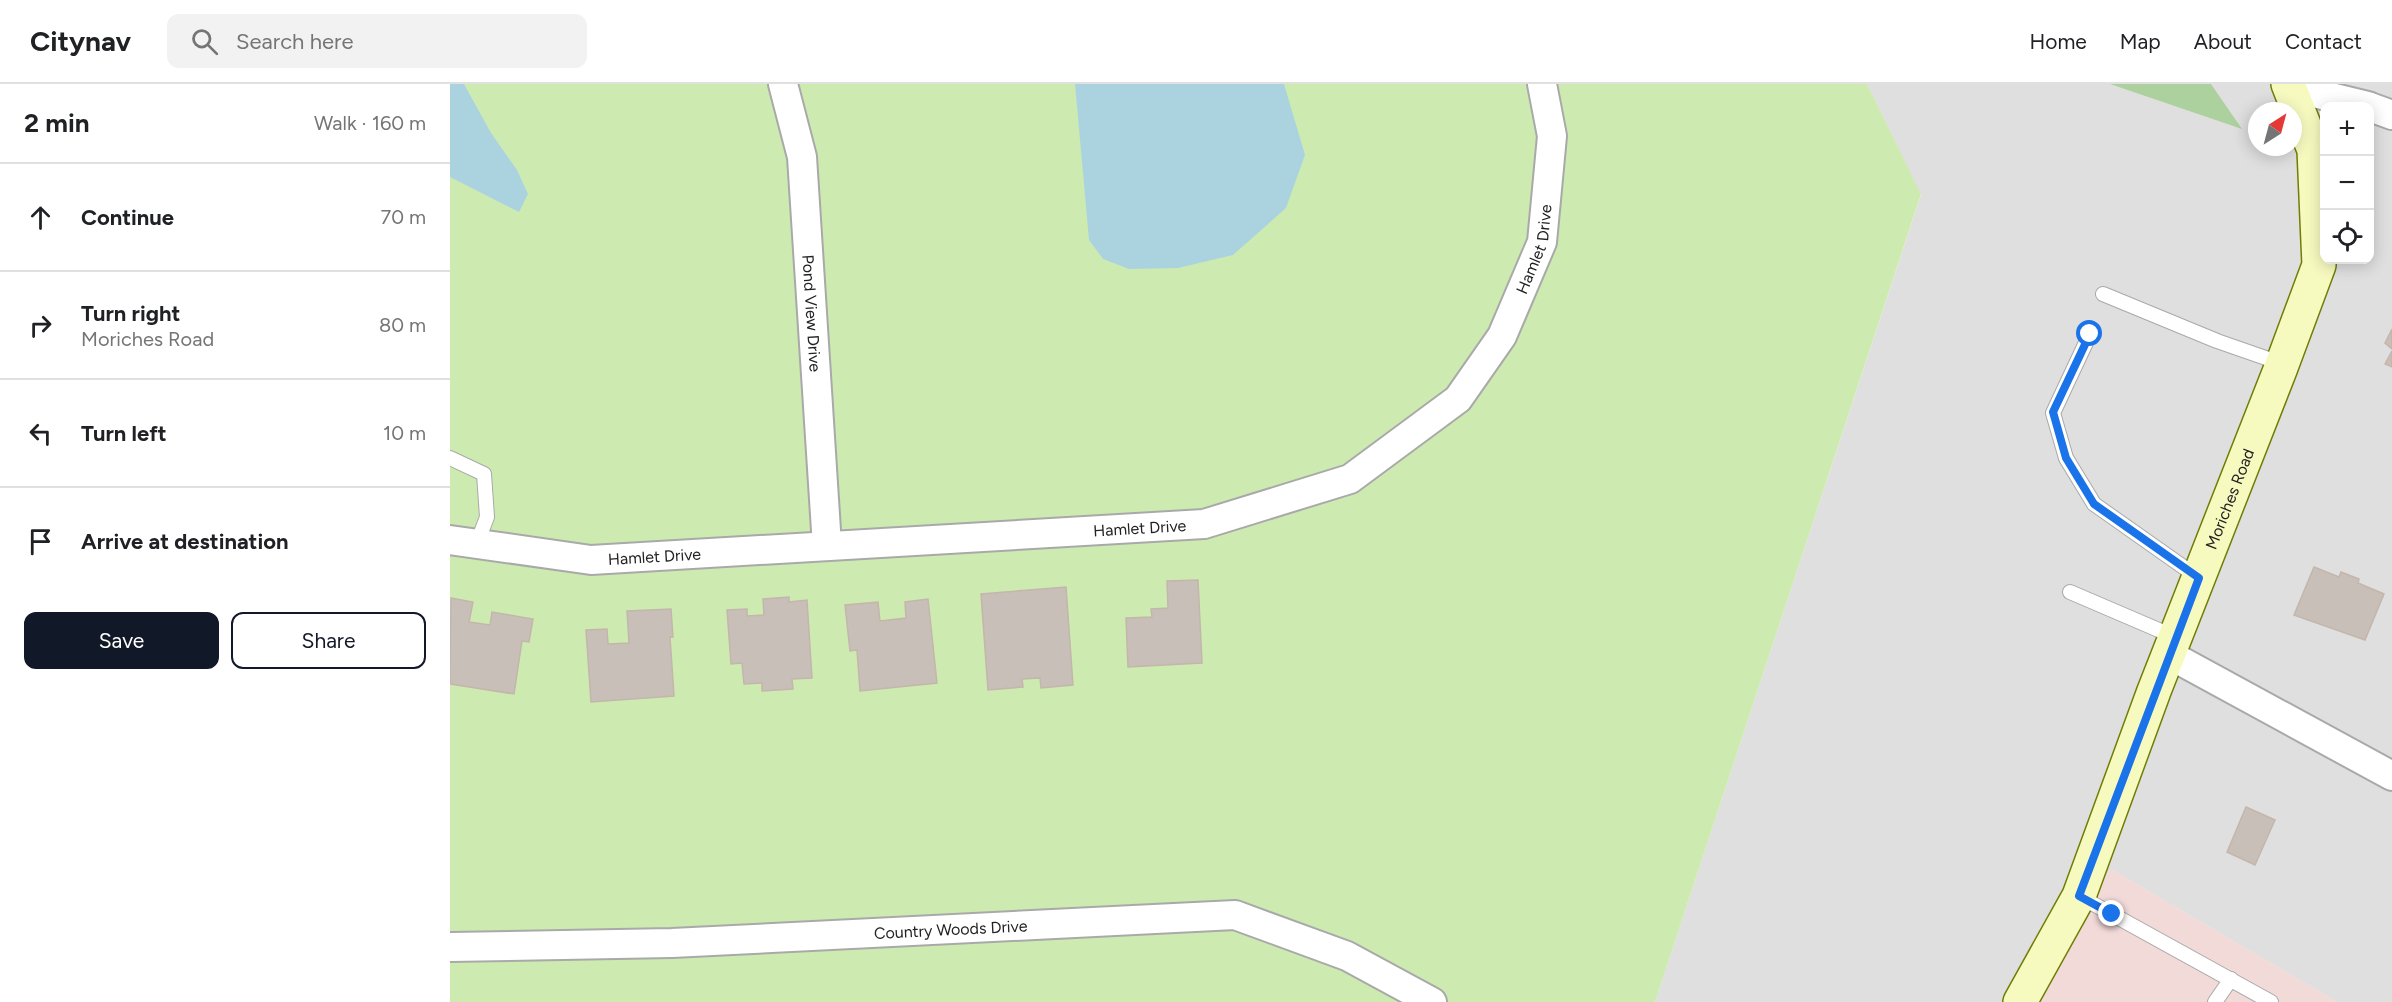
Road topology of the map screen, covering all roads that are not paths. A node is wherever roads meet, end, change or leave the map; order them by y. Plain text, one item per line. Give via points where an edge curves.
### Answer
1 (783, 84) edge
2 (1542, 84) edge
3 (2288, 86) edge
4 (2350, 102) edge
5 (2374, 109) edge
6 (2392, 115) edge
7 (2103, 294) dead end
8 (2090, 334) dead end
9 (2283, 364) junction
10 (450, 458) edge
11 (463, 543) edge
12 (828, 546) junction
13 (2199, 578) junction
14 (2070, 592) dead end
15 (2171, 646) junction
16 (2392, 776) edge
17 (2079, 896) junction
18 (450, 947) edge
19 (2231, 979) junction
20 (1432, 1002) edge
21 (2020, 1002) edge
22 (2215, 1002) edge
23 (2271, 1002) edge

1 - 12 street, Pond View Drive via 802,157
2 - 12 street, Hamlet Drive via 1552,136 1542,242 1502,336 1458,399 1350,479 1204,524
3 - 4 street
3 - 9 main road, Moriches Road via 2314,150 2319,266
5 - 6 street
7 - 9 lane
8 - 13 lane via 2053,412 2066,458 2094,504
9 - 13 main road, Moriches Road
10 - 11 lane via 484,474 487,517
11 - 12 street, Hamlet Drive via 591,560
13 - 15 main road, Moriches Road
14 - 15 lane
15 - 16 street
15 - 17 main road, Moriches Road
17 - 19 lane
17 - 21 main road, Moriches Road
18 - 20 street, Country Woods Drive via 672,943 1235,915 1347,956
19 - 22 lane
19 - 23 lane

